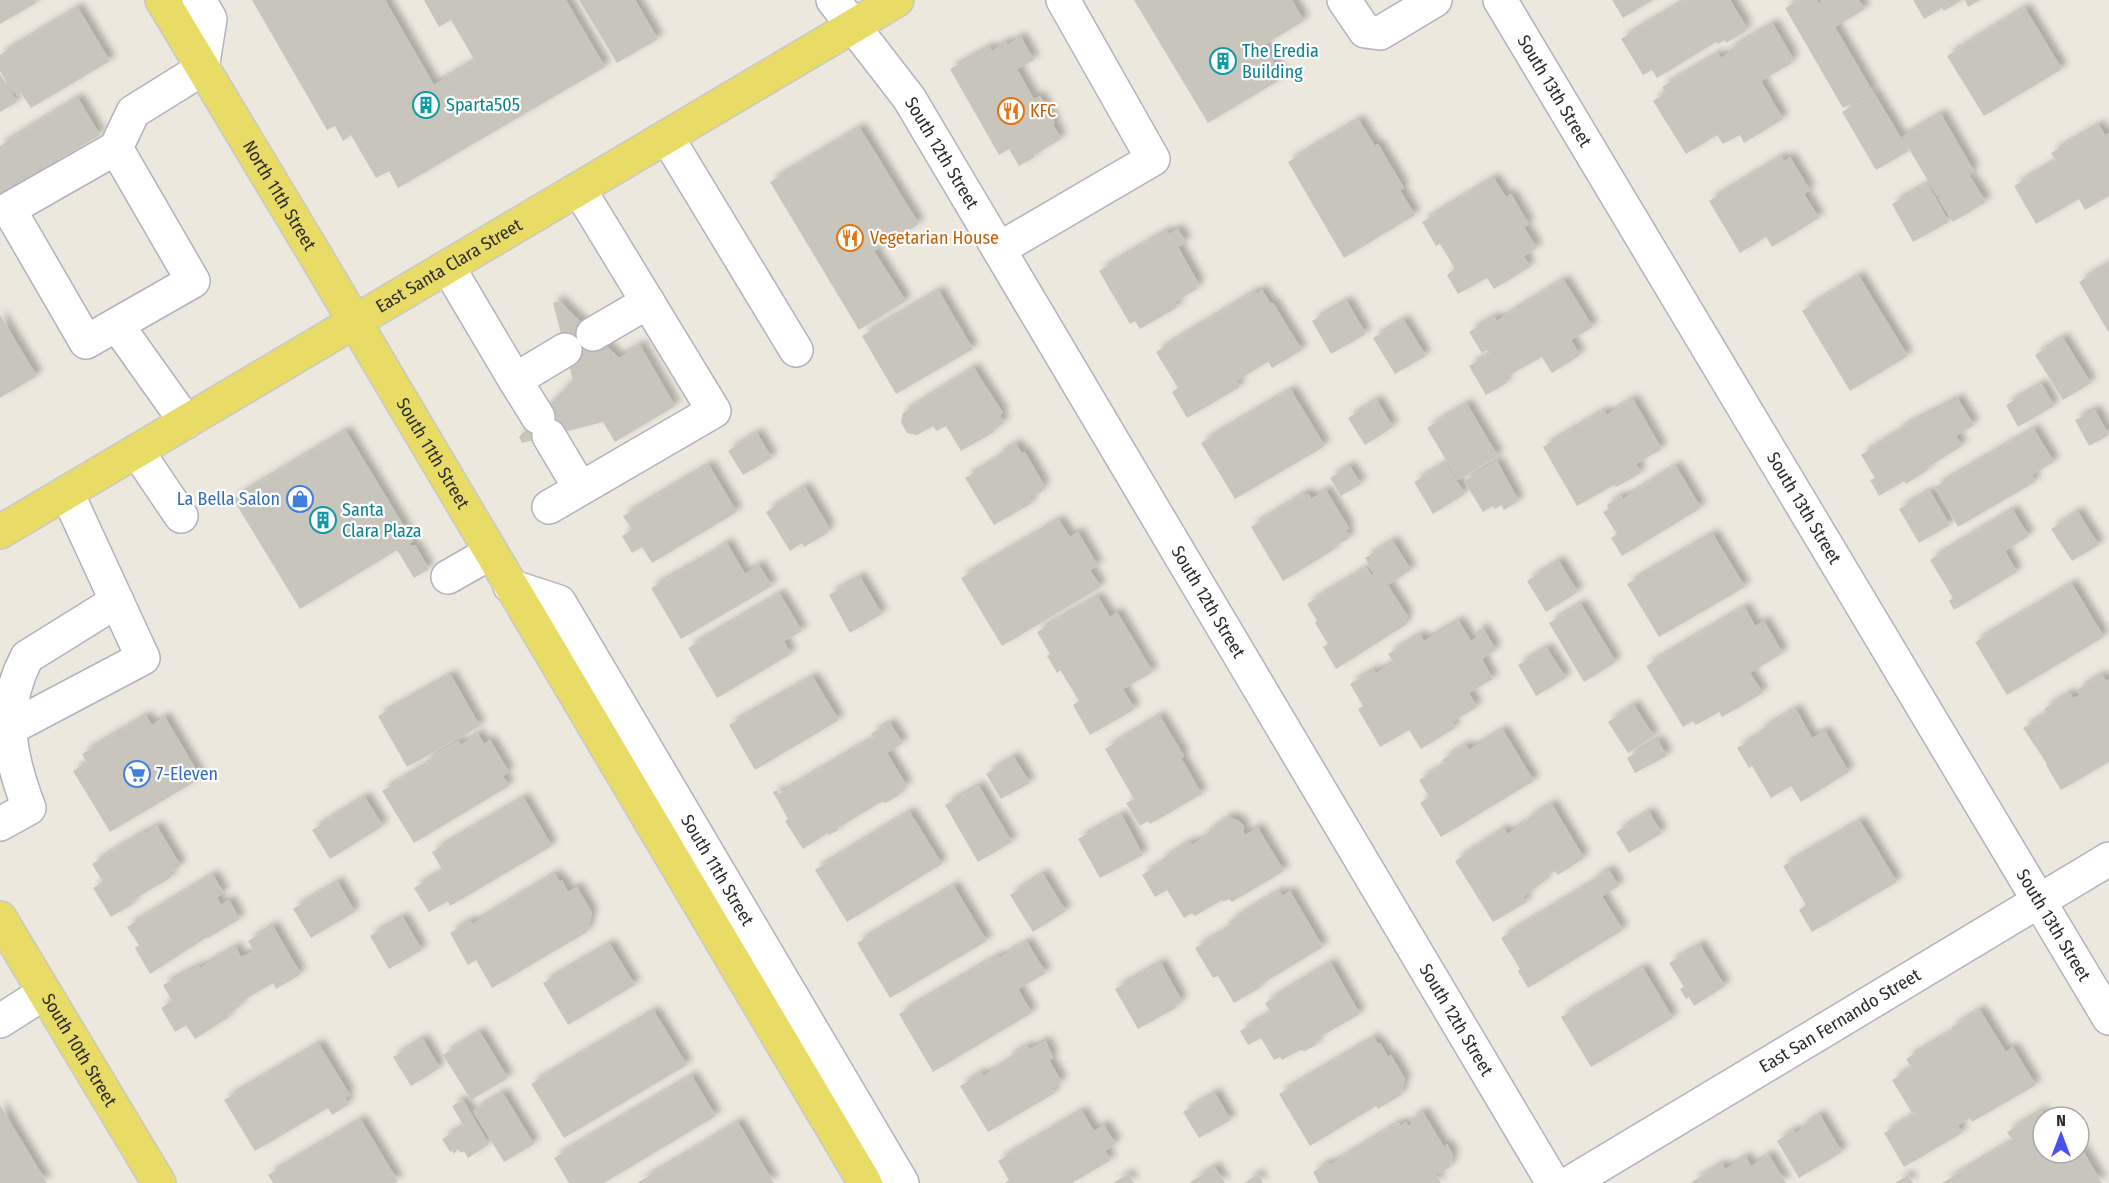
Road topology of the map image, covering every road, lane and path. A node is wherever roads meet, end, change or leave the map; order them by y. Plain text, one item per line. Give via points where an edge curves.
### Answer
1 (162, 0) edge
2 (199, 0) edge
3 (832, 0) edge
4 (897, 0) edge
5 (1064, 0) edge
6 (1344, 0) edge
7 (1435, 0) edge
8 (1500, 0) edge
9 (853, 26) junction
10 (202, 69) junction
11 (666, 137) junction
12 (116, 148) junction
13 (579, 189) junction
14 (999, 249) junction
15 (448, 267) junction
16 (648, 302) junction
17 (355, 323) junction
18 (117, 325) junction
19 (593, 334) dead end
20 (565, 350) dead end
21 (796, 350) dead end
22 (516, 380) junction
23 (186, 422) junction
24 (137, 451) junction
25 (580, 488) junction
26 (67, 492) junction
27 (549, 507) dead end
28 (181, 516) dead end
29 (0, 532) edge
30 (490, 553) junction
31 (448, 577) dead end
32 (510, 586) junction
33 (117, 601) junction
34 (3, 732) junction
35 (0, 824) edge
36 (2109, 859) edge
37 (2038, 900) junction
38 (0, 918) edge
39 (44, 993) junction
40 (2109, 1018) edge
41 (0, 1021) edge
42 (159, 1183) edge
43 (865, 1183) edge
44 (902, 1183) edge
45 (1553, 1183) edge
46 (1570, 1183) edge

1 - 10 main road, North 11th Street
2 - 10 street via 210,19
3 - 9 street, South 12th Street
4 - 9 main road, East Santa Clara Street
5 - 14 street via 1154,159
6 - 7 street via 1365,31 1380,33
8 - 37 street, South 13th Street
9 - 11 main road, East Santa Clara Street
9 - 14 street, South 12th Street via 909,98
10 - 12 street via 133,112
10 - 17 main road, North 11th Street
11 - 13 main road, East Santa Clara Street
11 - 21 street
12 - 18 street via 193,281
12 - 18 street via 9,209 86,342
13 - 15 main road, East Santa Clara Street
13 - 16 street
14 - 45 street, South 12th Street
15 - 17 main road, East Santa Clara Street
15 - 22 street
16 - 19 street
16 - 25 street via 714,411
17 - 23 main road, East Santa Clara Street
17 - 30 main road, South 11th Street
18 - 23 street
20 - 22 street
22 - 25 street
23 - 24 main road, East Santa Clara Street
24 - 26 main road, East Santa Clara Street
24 - 28 street
25 - 27 street
26 - 29 main road, East Santa Clara Street
26 - 33 street
30 - 31 street
30 - 32 main road, South 11th Street
32 - 43 main road, South 11th Street
32 - 44 street, South 11th Street via 559,602
33 - 34 street via 27,657 6,693
33 - 34 street via 142,658
34 - 35 street via 29,808
36 - 37 street, East San Fernando Street
37 - 40 street, South 13th Street
37 - 46 street, East San Fernando Street
38 - 39 main road, South 10th Street
39 - 41 street
39 - 42 main road, South 10th Street

